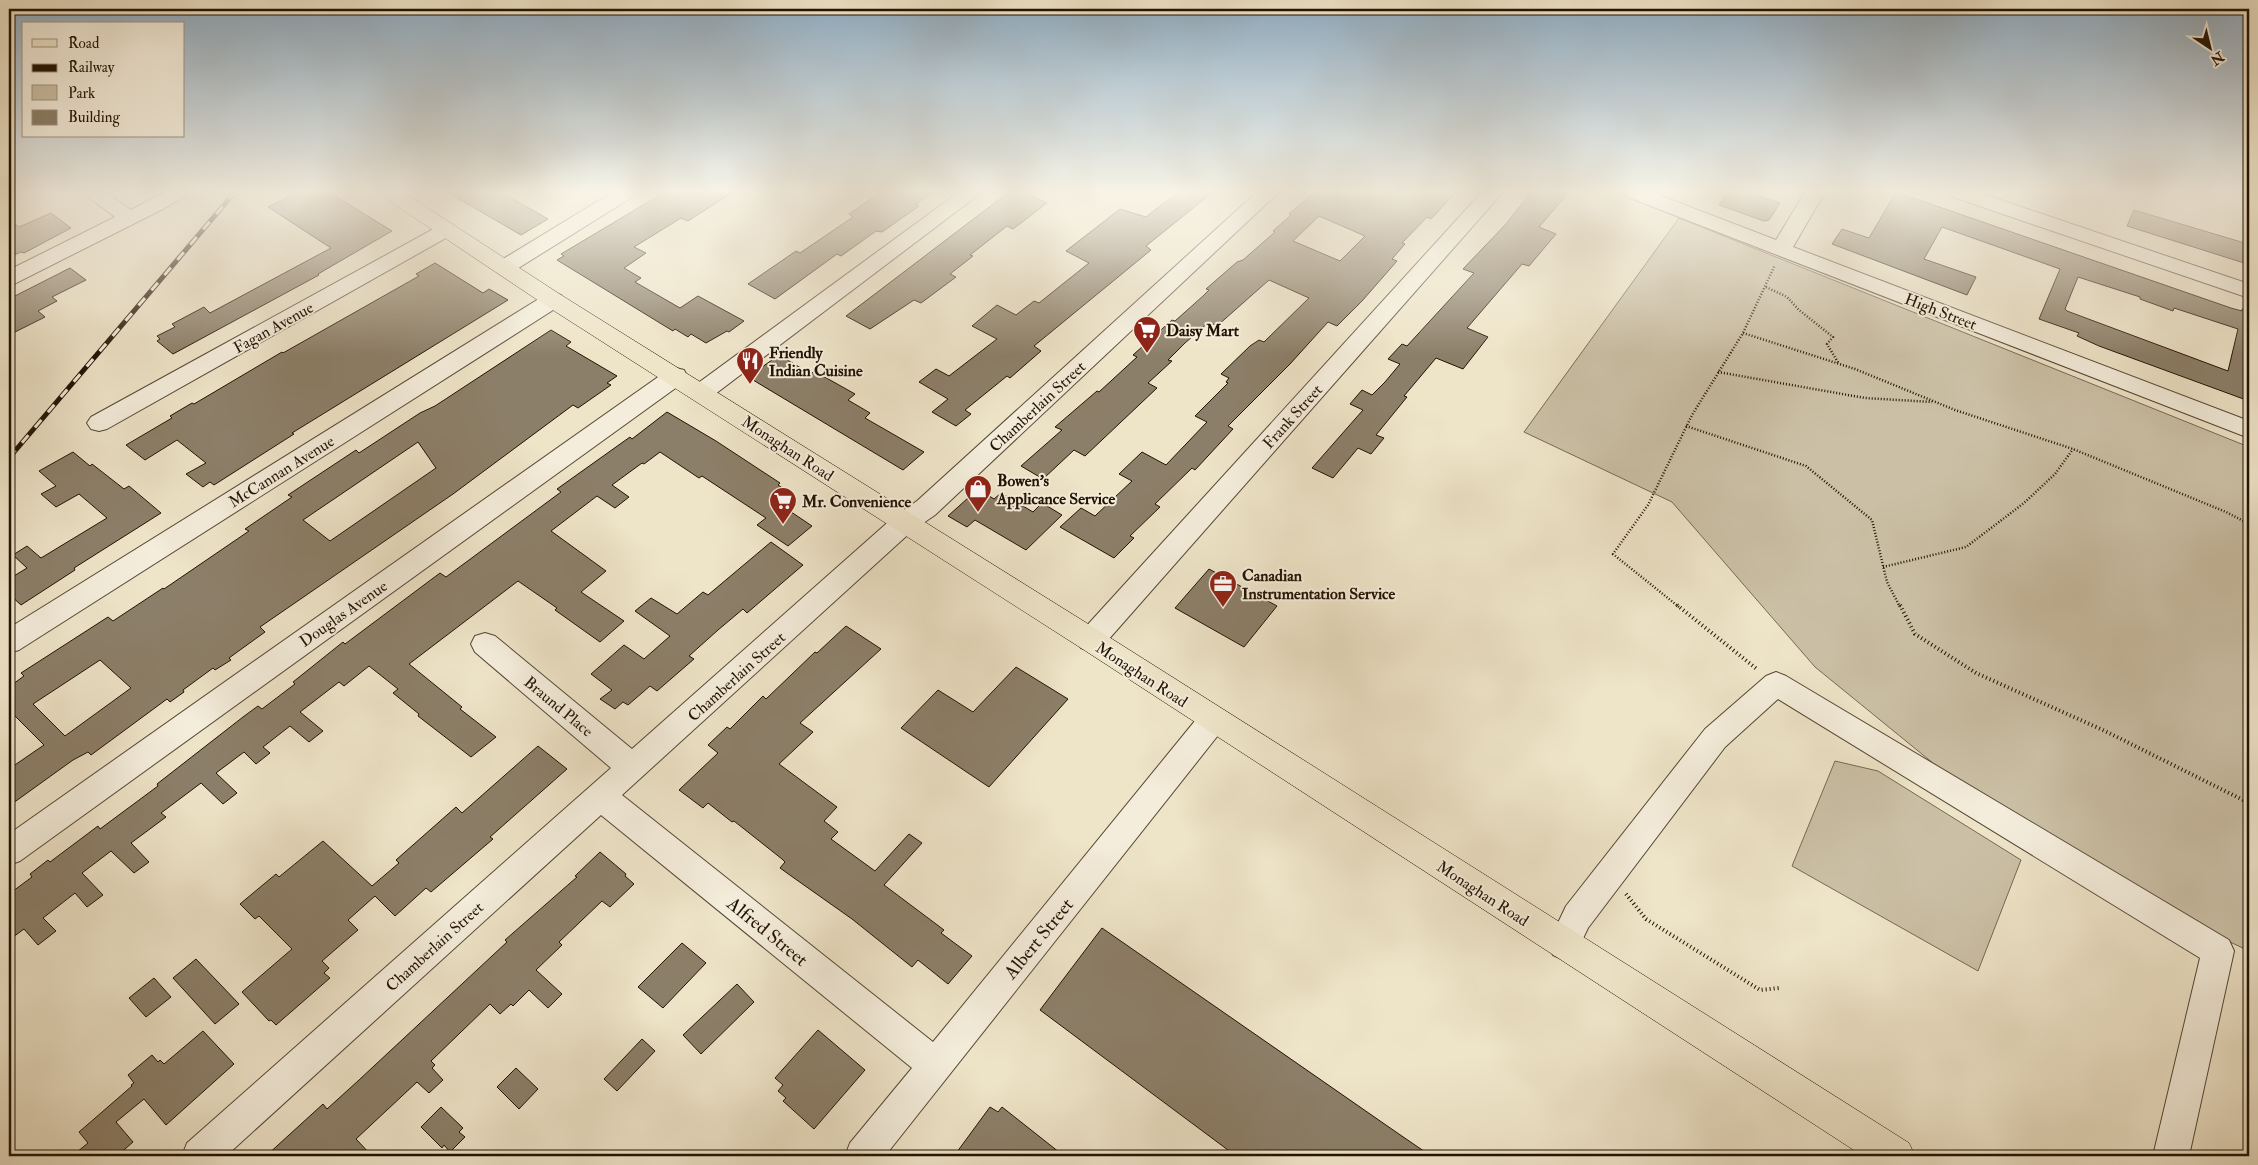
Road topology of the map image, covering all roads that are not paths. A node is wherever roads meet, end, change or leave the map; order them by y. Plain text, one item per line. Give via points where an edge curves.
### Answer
1 (73, 246) edge
2 (416, 246) edge
3 (472, 246) edge
4 (539, 246) edge
5 (899, 246) edge
6 (1210, 246) edge
7 (1444, 246) edge
8 (1772, 246) edge
9 (1783, 246) edge
10 (2117, 246) edge
11 (1781, 250) junction
12 (505, 267) junction
13 (9, 278) edge
14 (2249, 291) edge
15 (553, 300) junction
16 (676, 376) junction
17 (702, 392) junction
18 (98, 423) dead end
19 (2249, 430) edge
20 (904, 523) junction
21 (1091, 640) junction
22 (9, 642) edge
23 (485, 644) dead end
24 (1213, 720) junction
25 (633, 768) junction
26 (600, 796) junction
27 (9, 851) edge
28 (1564, 944) junction
29 (936, 1066) junction
30 (200, 1156) edge
31 (863, 1156) edge
32 (1896, 1156) edge
33 (2171, 1156) edge

1 - 13 street
2 - 18 street, Fagan Avenue
3 - 12 main road, Monaghan Road
4 - 12 street
5 - 17 street
6 - 20 street, Chamberlain Street via 926,508
7 - 21 street, Frank Street
8 - 11 street, High Street
9 - 11 street
10 - 14 street
11 - 19 street, High Street
12 - 15 main road, Monaghan Road
15 - 16 main road, Monaghan Road
15 - 22 street, McCannan Avenue
16 - 17 main road, Monaghan Road
16 - 27 street, Douglas Avenue
17 - 20 main road, Monaghan Road
20 - 21 main road, Monaghan Road
20 - 25 street, Chamberlain Street
21 - 24 main road, Monaghan Road
23 - 25 street, Braund Place
24 - 28 main road, Monaghan Road
24 - 29 street, Albert Street
25 - 26 street, Chamberlain Street
26 - 29 street, Alfred Street
26 - 30 street, Chamberlain Street
28 - 32 main road, Monaghan Road
28 - 33 street via 1577,917 1715,738 1776,684 2218,951
29 - 31 street, Albert Street

